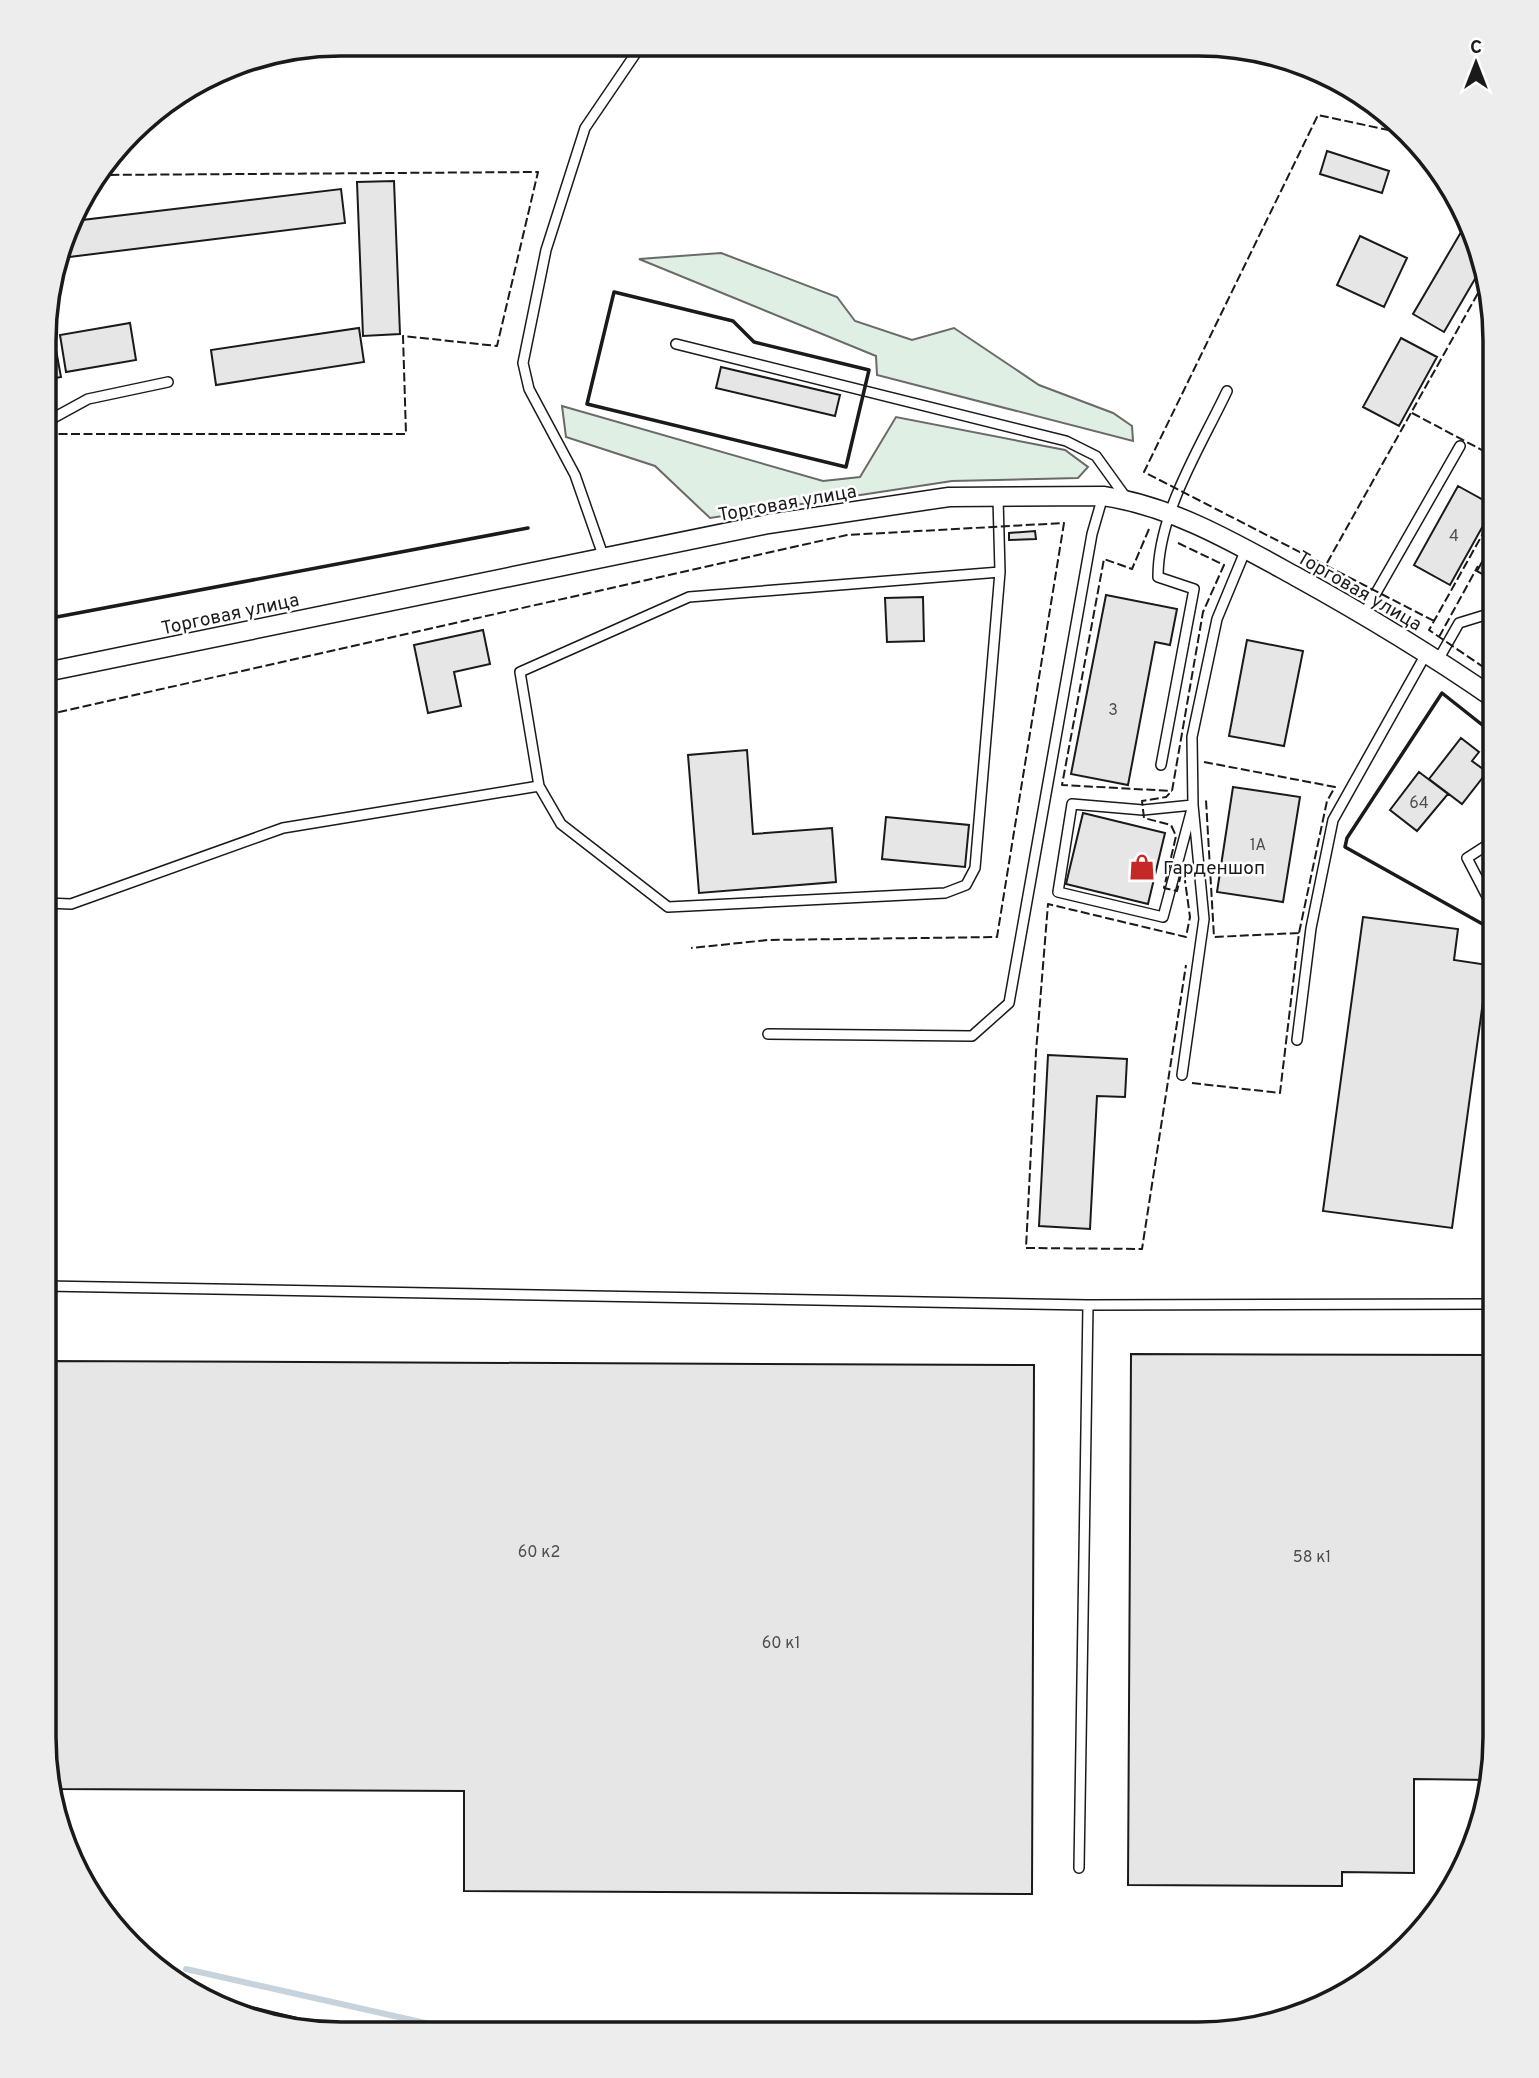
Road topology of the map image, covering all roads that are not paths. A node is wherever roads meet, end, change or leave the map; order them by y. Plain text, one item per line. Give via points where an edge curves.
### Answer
1 (634, 56) edge
2 (676, 344) dead end
3 (168, 382) dead end
4 (1227, 390) dead end
5 (56, 417) edge
6 (1460, 446) dead end
7 (1104, 496) junction
8 (998, 498) junction
9 (1128, 499) junction
10 (1171, 513) junction
11 (1246, 549) junction
12 (604, 558) junction
13 (1000, 572) junction
14 (1364, 614) junction
15 (1483, 615) edge
16 (1433, 656) junction
17 (56, 670) edge
18 (1483, 691) edge
19 (1161, 765) dead end
20 (539, 786) junction
21 (1193, 805) junction
22 (1483, 848) edge
23 (1483, 889) edge
24 (56, 903) edge
25 (768, 1034) dead end
26 (1297, 1040) dead end
27 (1182, 1075) dead end
28 (56, 1286) edge
29 (1483, 1304) edge
30 (1088, 1305) junction
31 (1079, 1868) dead end

1 - 12 lane via 585,128 546,250 523,363 528,389 575,475
2 - 9 lane via 1066,441 1096,456
3 - 5 lane via 88,399
4 - 10 lane
6 - 14 lane
7 - 8 street, Торговая улица
7 - 9 street, Торговая улица
7 - 25 lane via 1092,534 1009,1003 972,1036
8 - 12 street, Торговая улица via 949,497 768,524
8 - 13 lane
9 - 10 street, Торговая улица
10 - 11 street, Торговая улица
10 - 19 lane via 1158,557 1158,577 1194,589
11 - 14 street, Торговая улица
11 - 21 lane via 1217,619 1192,737
12 - 17 street, Торговая улица
13 - 20 lane via 689,597 520,672
13 - 20 lane via 975,868 966,885 945,893 668,907 561,824
14 - 16 street, Торговая улица
15 - 16 lane via 1459,623
16 - 18 street, Торговая улица
16 - 26 lane via 1333,820 1311,928
20 - 24 lane via 283,828 71,904
21 - 21 lane via 1143,810 1072,804 1058,892 1163,917
21 - 27 lane via 1204,919
22 - 23 lane via 1467,858
28 - 30 lane
29 - 30 lane
30 - 31 lane

